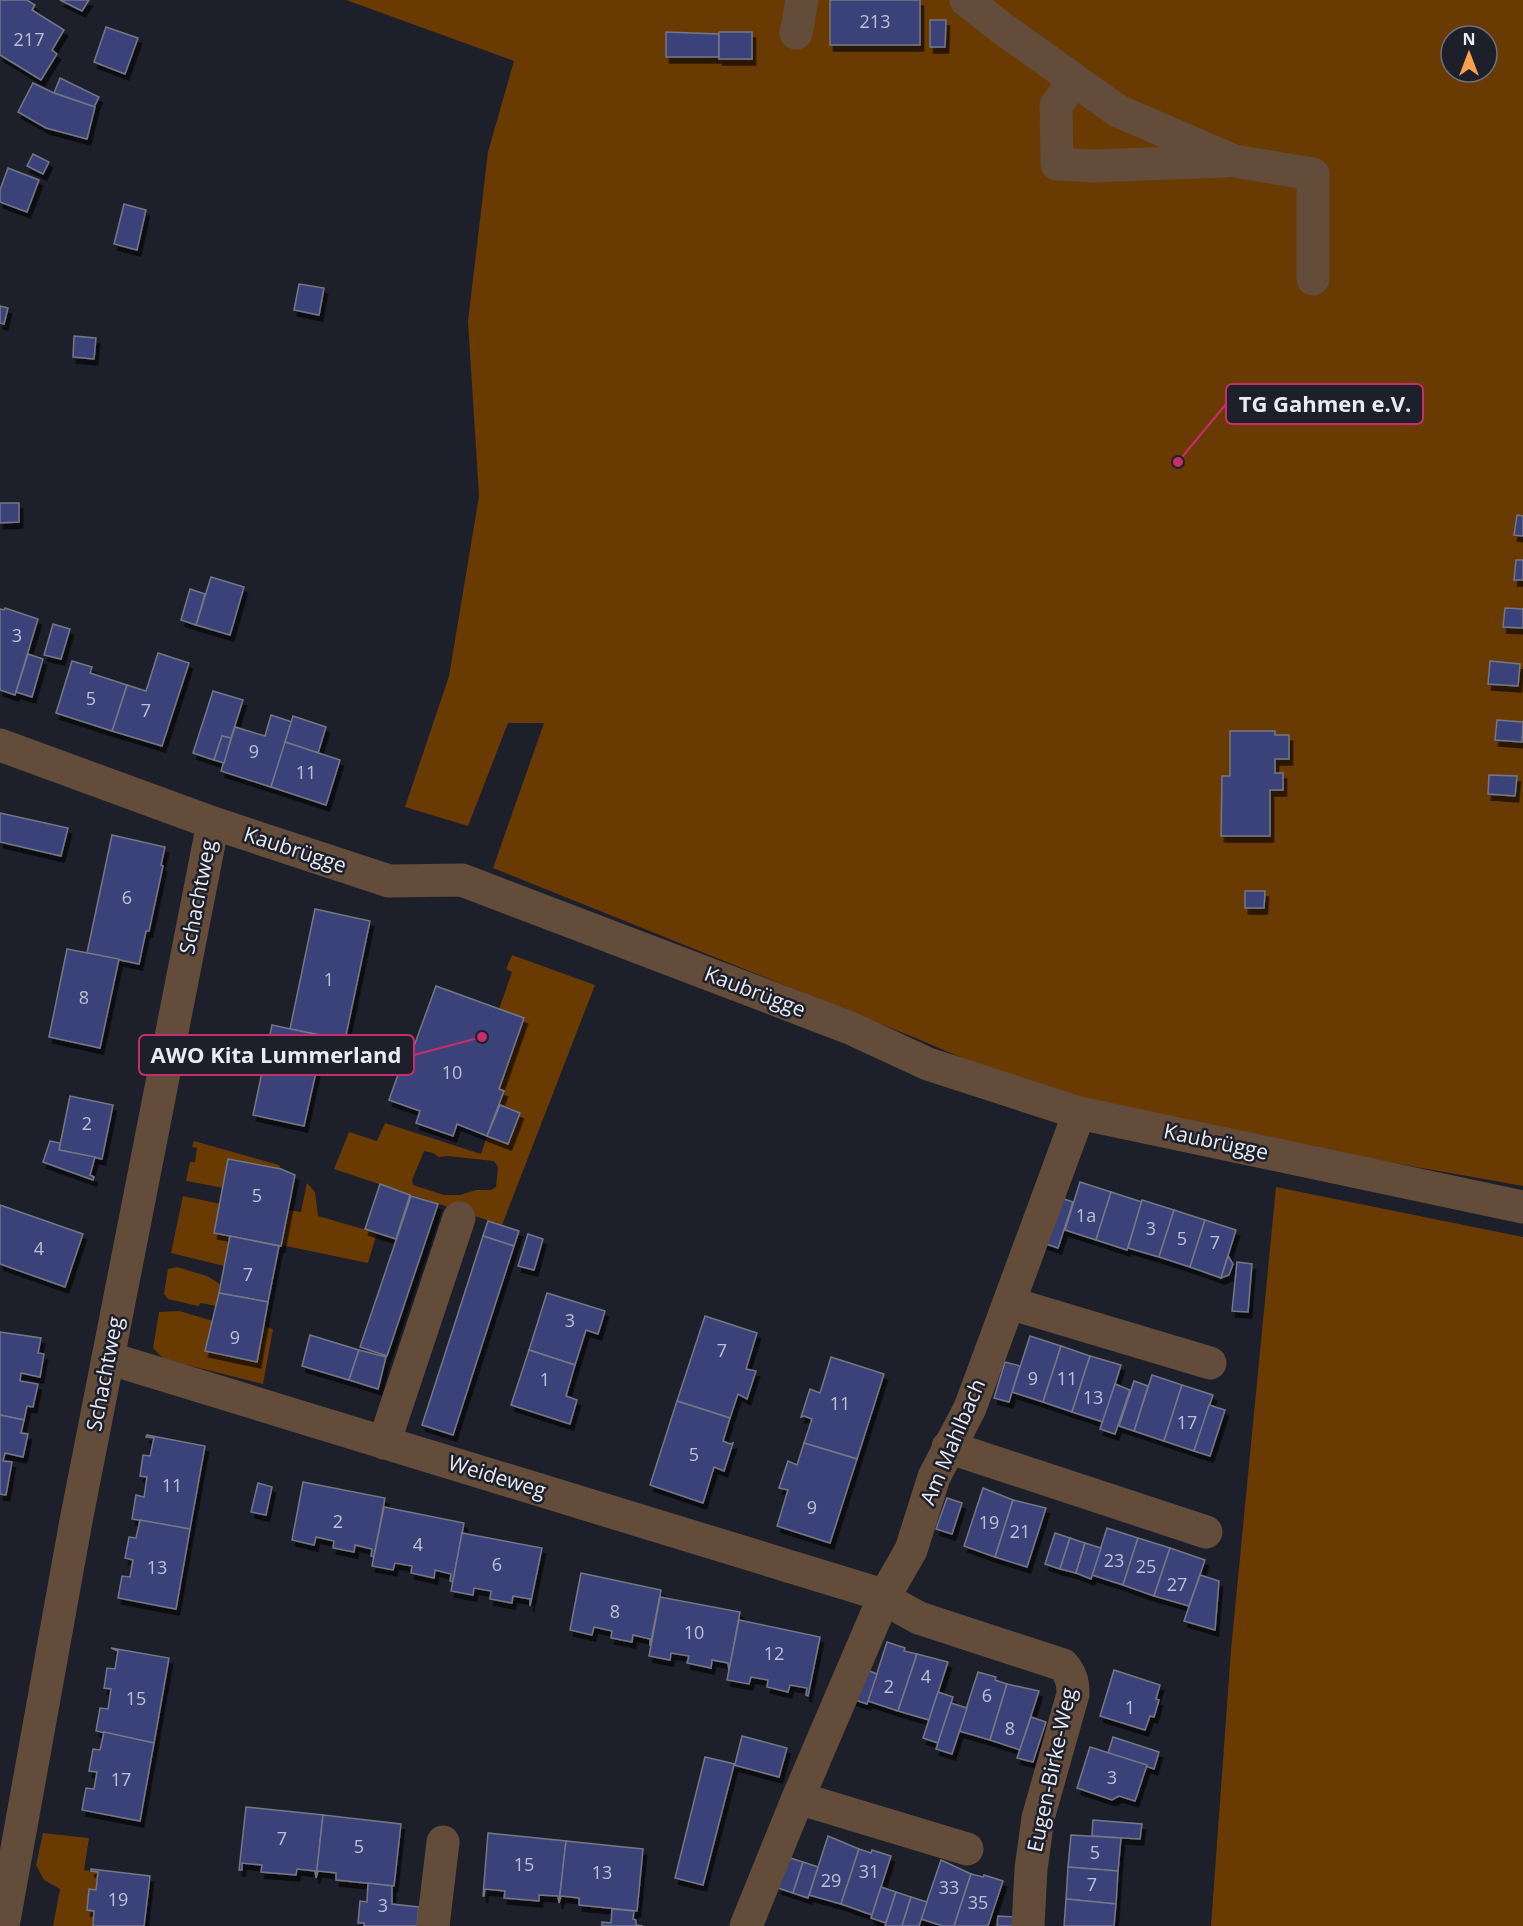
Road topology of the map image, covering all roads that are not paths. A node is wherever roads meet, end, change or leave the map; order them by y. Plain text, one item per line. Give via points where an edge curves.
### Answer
1 (802, 0) edge
2 (966, 0) edge
3 (796, 33) dead end
4 (1074, 80) junction
5 (1234, 161) junction
6 (1313, 279) dead end
7 (0, 745) edge
8 (213, 823) junction
9 (1078, 1113) junction
10 (1523, 1207) edge
11 (459, 1218) dead end
12 (1009, 1303) junction
13 (108, 1358) junction
14 (1210, 1363) dead end
15 (384, 1443) junction
16 (948, 1447) junction
17 (1206, 1532) dead end
18 (884, 1598) junction
19 (798, 1798) junction
20 (442, 1842) dead end
21 (967, 1849) dead end
22 (3, 1926) edge
23 (433, 1926) edge
24 (746, 1926) edge
25 (1028, 1926) edge

1 - 3 street
2 - 4 street
4 - 5 street via 1118,111
4 - 5 street via 1056,106 1057,164
5 - 6 street via 1313,174
7 - 8 street, Kaubrügge
8 - 9 street, Kaubrügge via 389,881 462,880 850,1028 928,1064
8 - 13 street, Schachtweg
9 - 10 street, Kaubrügge
9 - 12 street, Am Mahlbach
11 - 15 street
12 - 14 street
12 - 16 street, Am Mahlbach via 970,1408
13 - 15 street, Weideweg
13 - 22 street, Schachtweg
15 - 18 street, Weideweg
16 - 17 street
16 - 18 street, Am Mahlbach via 934,1477 911,1550
18 - 19 street, Am Mahlbach
18 - 25 street, Eugen-Birke-Weg via 919,1618 1063,1665 1070,1673 1073,1694 1038,1818
19 - 21 street
19 - 24 street, Am Mahlbach
20 - 23 street

